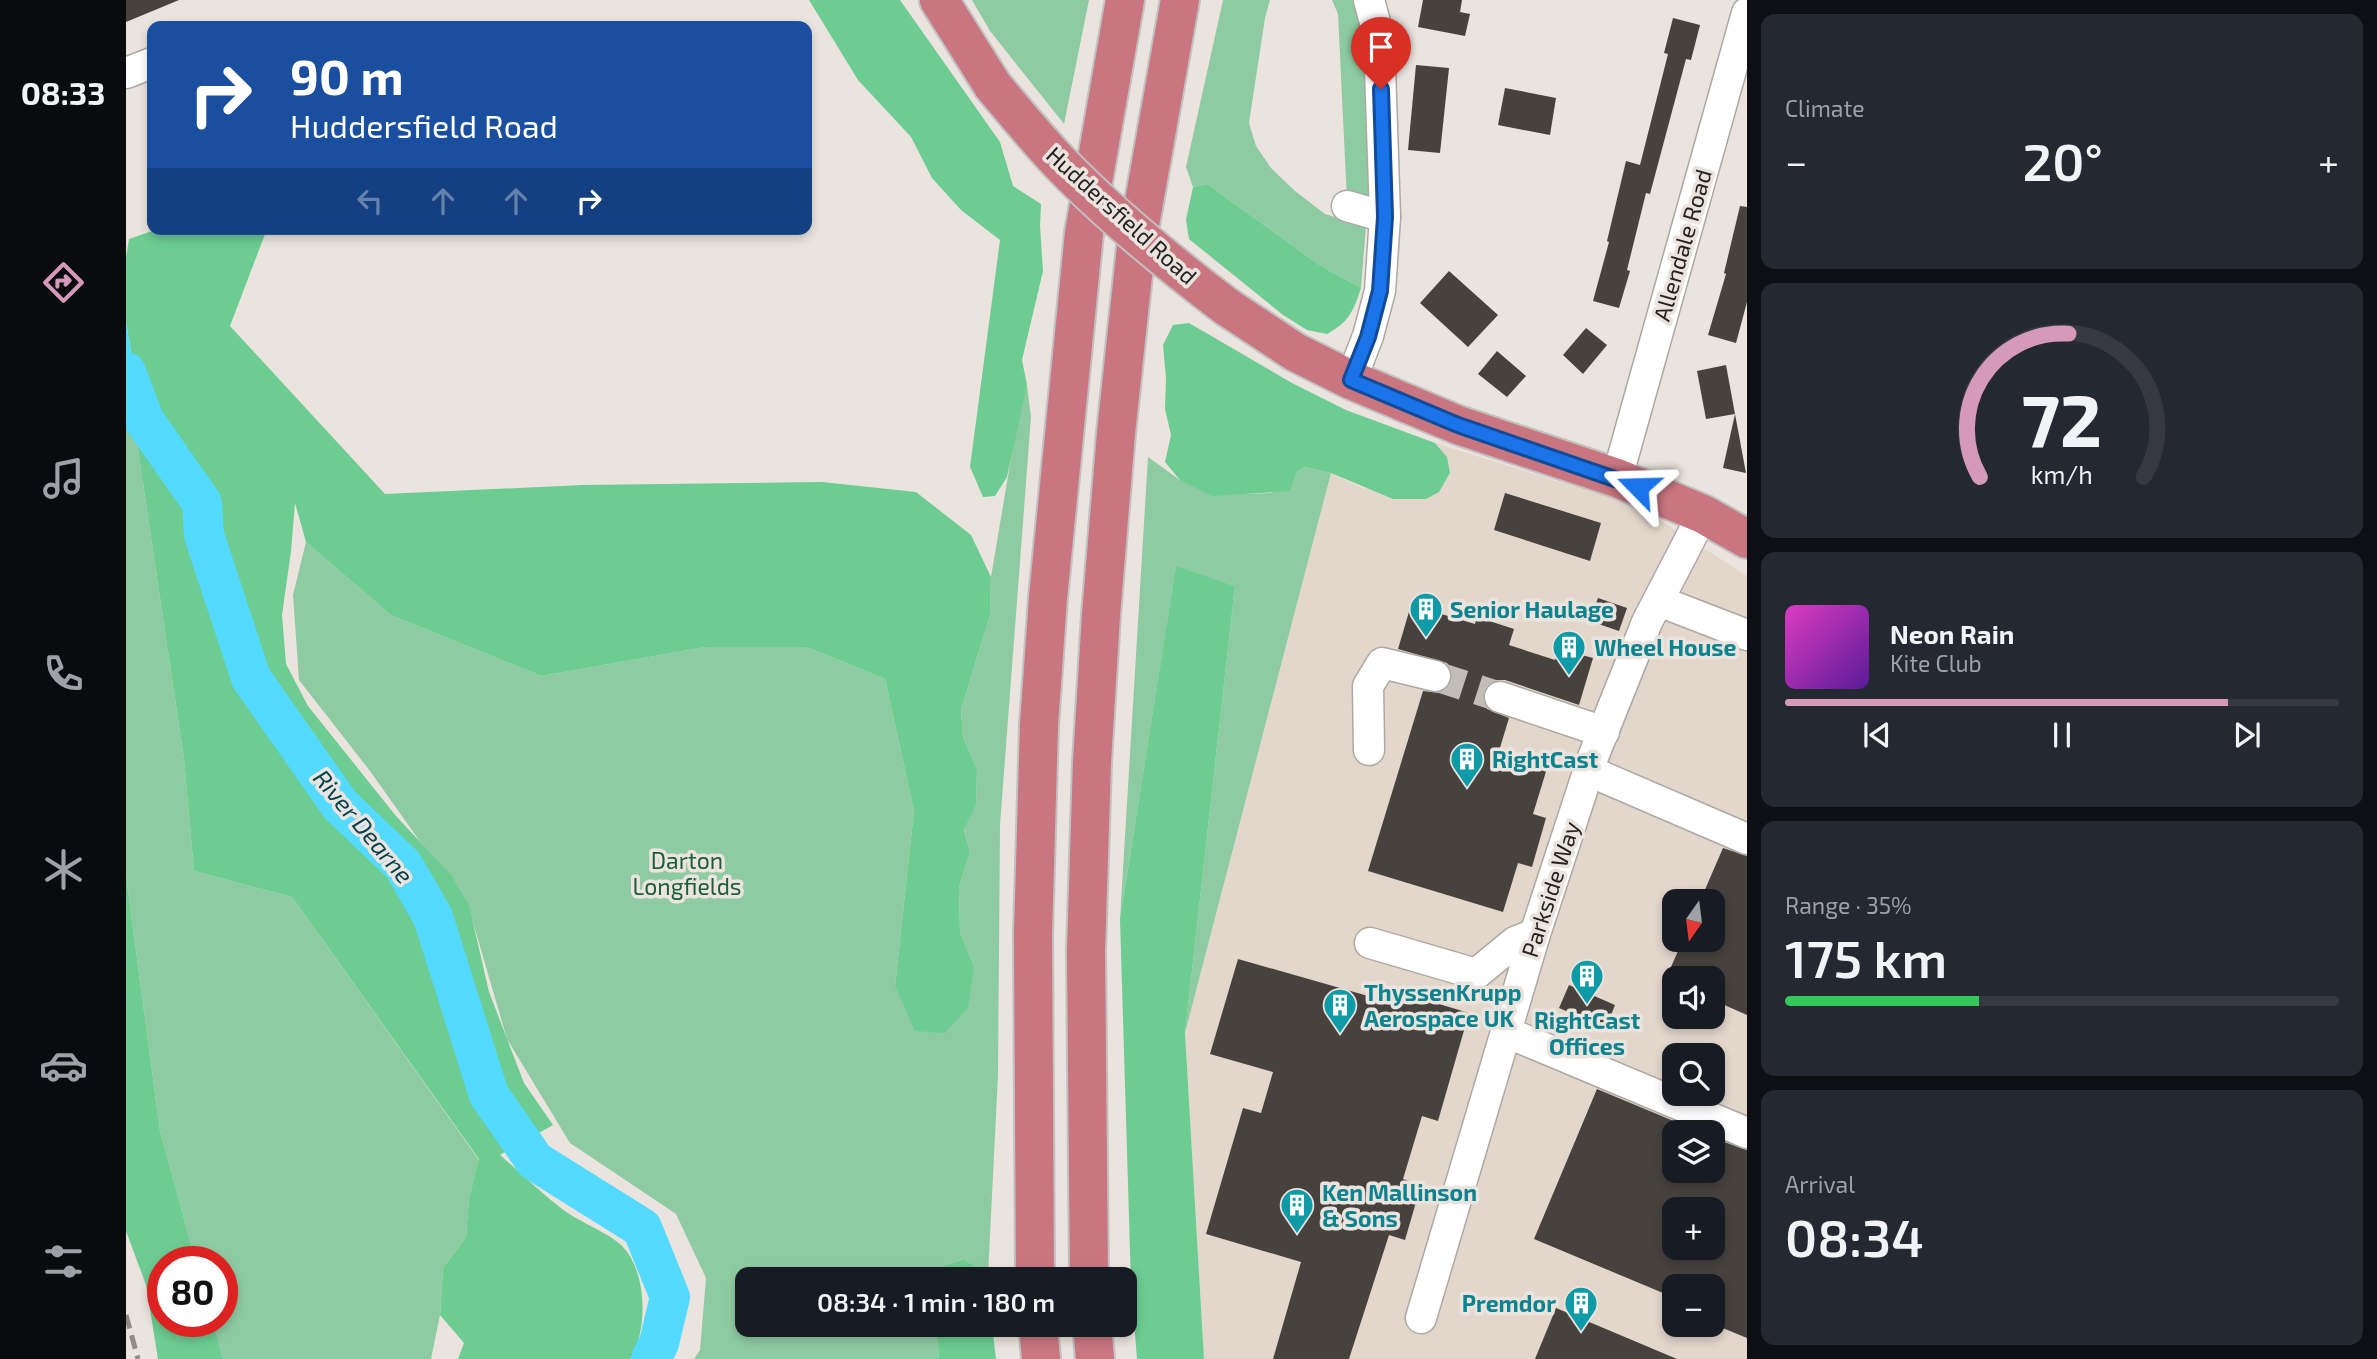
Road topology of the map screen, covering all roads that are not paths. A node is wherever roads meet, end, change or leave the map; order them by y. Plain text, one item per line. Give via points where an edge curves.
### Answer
1 (939, 0) edge
2 (1125, 0) edge
3 (1180, 0) edge
4 (1369, 0) edge
5 (1747, 13) edge
6 (147, 65) edge
7 (126, 73) edge
8 (1347, 206) dead end
9 (1385, 217) junction
10 (1351, 380) junction
11 (1617, 478) junction
12 (1703, 514) junction
13 (1747, 539) edge
14 (1658, 601) junction
15 (1747, 635) edge
16 (1435, 676) tunnel mouth
17 (1500, 697) tunnel mouth
18 (1604, 732) junction
19 (1369, 750) dead end
20 (1588, 771) junction
21 (1747, 839) edge
22 (1535, 934) junction
23 (1370, 943) dead end
24 (1506, 1032) junction
25 (1747, 1133) edge
26 (1035, 1267) edge
27 (1089, 1267) edge
28 (1421, 1318) dead end
29 (1039, 1337) edge
30 (1093, 1337) edge
31 (1041, 1359) edge
32 (1095, 1359) edge

1 - 10 highway, Huddersfield Road, bridge via 993,86 1060,163 1112,213 1227,307 1295,352
2 - 26 highway via 1084,233 1048,597 1033,934
3 - 27 highway via 1136,247 1101,615 1086,951
4 - 9 street via 1379,37
5 - 11 street, Allendale Road
6 - 7 street
8 - 9 street
9 - 10 street via 1380,291
10 - 11 highway, Huddersfield Road via 1458,425
11 - 12 highway, Huddersfield Road
12 - 13 highway, Huddersfield Road
12 - 14 street, Parkside Way
14 - 15 street
14 - 18 street, Parkside Way
16 - 19 street via 1382,663 1368,686
17 - 18 street
18 - 20 street, Parkside Way
20 - 21 street
20 - 22 street, Parkside Way
22 - 23 street via 1515,942 1476,974
22 - 24 street, Parkside Way
24 - 25 street
24 - 28 street, Parkside Way
29 - 31 highway
30 - 32 highway

